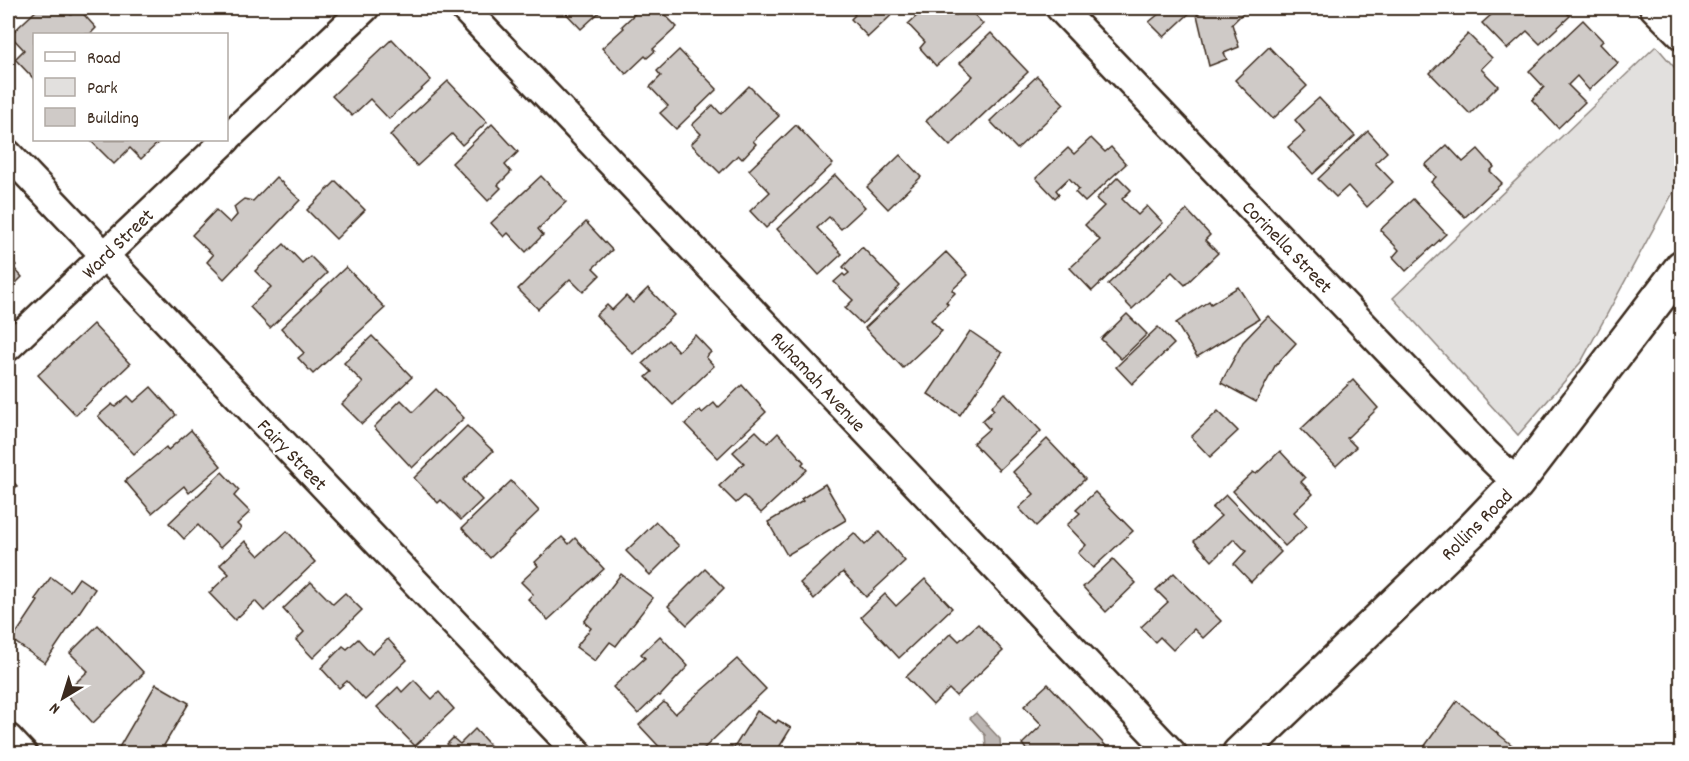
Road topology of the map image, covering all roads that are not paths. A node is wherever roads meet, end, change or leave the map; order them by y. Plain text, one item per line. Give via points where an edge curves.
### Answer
1 (365, 8) edge
2 (464, 8) edge
3 (1060, 8) edge
4 (1654, 8) edge
5 (1681, 36) edge
6 (228, 137) edge
7 (224, 141) edge
8 (8, 154) edge
9 (104, 256) junction
10 (1682, 267) edge
11 (8, 347) edge
12 (1517, 483) junction
13 (8, 738) edge
14 (23, 753) edge
15 (579, 753) edge
16 (1173, 753) edge
17 (1239, 753) edge

1 - 6 street, Ward Street
2 - 16 street, Ruhamah Avenue
3 - 12 street, Corinella Street
4 - 5 street
7 - 9 street, Ward Street
8 - 9 street, Fairy Street
9 - 11 street, Ward Street
9 - 15 street, Fairy Street
10 - 12 street, Rollins Road
12 - 17 street, Rollins Road
13 - 14 street

